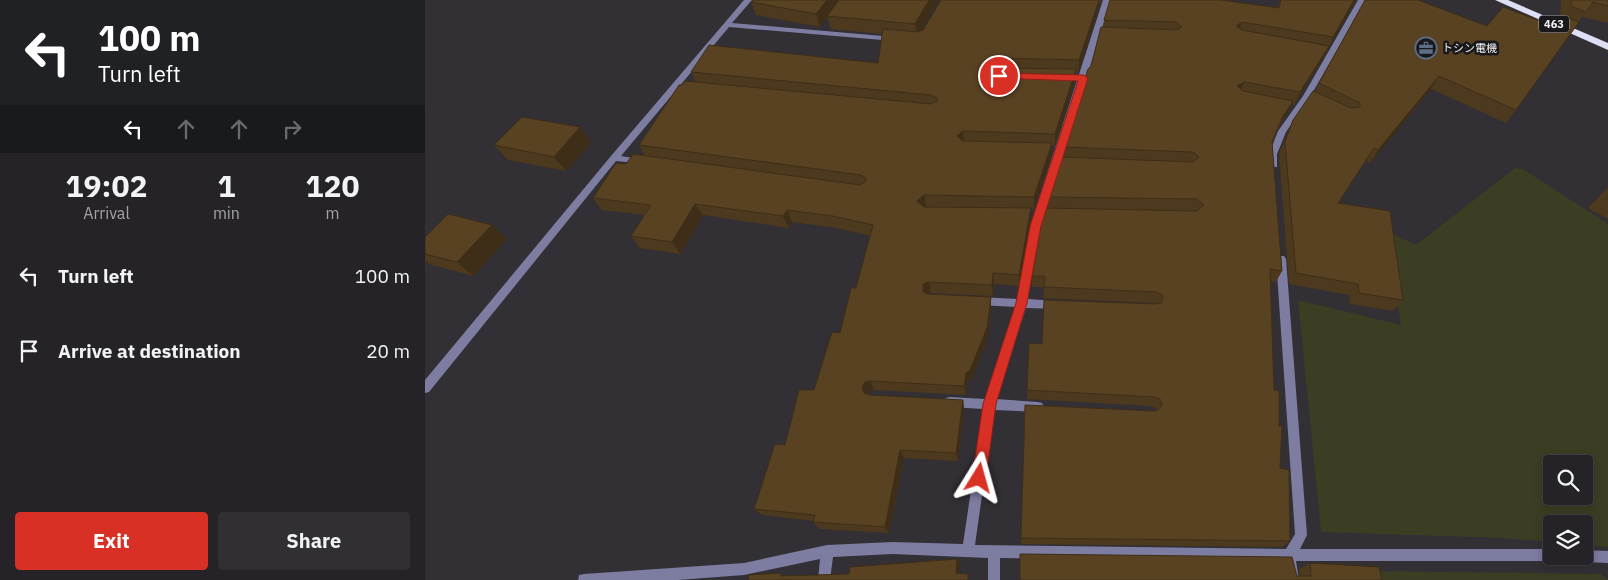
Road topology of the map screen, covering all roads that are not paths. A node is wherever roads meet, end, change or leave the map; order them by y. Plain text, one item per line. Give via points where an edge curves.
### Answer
1 (748, 0) edge
2 (1362, 0) edge
3 (1500, 0) edge
4 (1106, 4) edge
5 (1096, 8) edge
6 (728, 25) junction
7 (1097, 36) junction
8 (1106, 36) edge
9 (901, 40) edge
10 (1608, 47) edge
11 (614, 158) junction
12 (652, 163) edge
13 (1275, 172) edge
14 (1280, 246) edge
15 (967, 301) edge
16 (1022, 303) junction
17 (1069, 305) edge
18 (425, 388) edge
19 (941, 401) edge
20 (989, 404) junction
21 (1046, 407) edge
22 (827, 551) junction
23 (969, 551) junction
24 (994, 552) junction
25 (1289, 555) junction
26 (1543, 555) edge
27 (1593, 556) edge
28 (1608, 557) edge
29 (741, 575) edge
30 (584, 580) edge
31 (824, 580) edge
32 (994, 580) edge
33 (1293, 580) edge

1 - 6 street
2 - 13 street via 1325,54 1310,99 1292,109 1273,154
3 - 10 highway, 463
4 - 5 street
4 - 7 street
6 - 9 street via 825,30
6 - 11 street via 681,87
7 - 8 street
7 - 16 street via 1055,150 1061,165 1039,215
11 - 12 street
11 - 18 street
14 - 25 street via 1301,534
15 - 16 street
16 - 17 street
16 - 20 street
19 - 20 street
20 - 21 street
20 - 23 street
22 - 23 street via 893,548
22 - 29 street
22 - 31 street
23 - 24 street
24 - 25 street
24 - 32 street
25 - 26 street
25 - 33 street
27 - 28 street
29 - 30 street

